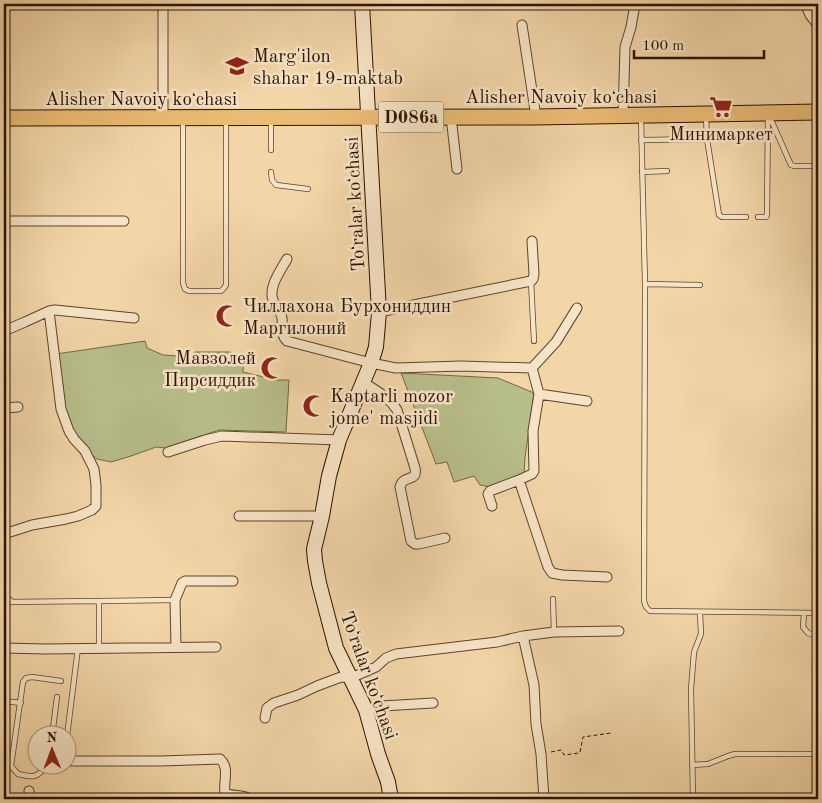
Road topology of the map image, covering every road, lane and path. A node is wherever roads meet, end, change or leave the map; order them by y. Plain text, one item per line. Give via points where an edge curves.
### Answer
1 (160, 4) edge
2 (362, 4) edge
3 (635, 4) edge
4 (805, 4) edge
5 (818, 24) edge
6 (522, 25) dead end
7 (818, 112) edge
8 (768, 113) junction
9 (706, 114) junction
10 (623, 116) junction
11 (641, 116) junction
12 (368, 117) junction
13 (451, 117) junction
14 (536, 117) junction
15 (4, 118) edge
16 (163, 118) junction
17 (226, 118) junction
18 (271, 118) junction
19 (183, 119) junction
20 (707, 139) junction
21 (641, 140) junction
22 (271, 150) dead end
23 (818, 166) edge
24 (457, 169) dead end
25 (667, 171) dead end
26 (271, 172) dead end
27 (642, 172) junction
28 (308, 189) dead end
29 (746, 217) dead end
30 (758, 217) dead end
31 (4, 220) edge
32 (124, 221) dead end
33 (532, 241) dead end
34 (286, 259) dead end
35 (531, 281) junction
36 (645, 284) junction
37 (700, 285) dead end
38 (576, 308) dead end
39 (49, 311) junction
40 (379, 312) junction
41 (134, 318) dead end
42 (4, 331) edge
43 (534, 341) dead end
44 (371, 363) junction
45 (532, 368) junction
46 (363, 382) junction
47 (539, 394) junction
48 (587, 401) dead end
49 (18, 407) dead end
50 (4, 408) edge
51 (339, 440) junction
52 (168, 452) dead end
53 (519, 480) junction
54 (492, 506) dead end
55 (239, 516) dead end
56 (322, 516) junction
57 (4, 534) edge
58 (445, 538) dead end
59 (607, 577) dead end
60 (233, 581) dead end
61 (4, 594) edge
62 (553, 599) dead end
63 (175, 600) junction
64 (98, 601) junction
65 (4, 602) edge
66 (12, 602) junction
67 (700, 612) junction
68 (804, 613) junction
69 (818, 613) edge
70 (619, 631) dead end
71 (554, 632) junction
72 (523, 636) junction
73 (818, 636) edge
74 (176, 647) junction
75 (216, 647) dead end
76 (4, 648) edge
77 (78, 648) junction
78 (99, 648) junction
79 (351, 678) junction
80 (61, 681) dead end
81 (58, 697) dead end
82 (4, 701) edge
83 (21, 703) junction
84 (433, 703) dead end
85 (366, 710) junction
86 (265, 718) dead end
87 (54, 726) edge
88 (68, 726) edge
89 (611, 733) dead end
90 (541, 754) junction
91 (818, 754) edge
92 (78, 761) edge
93 (4, 766) edge
94 (11, 766) junction
95 (692, 766) junction
96 (28, 775) edge
97 (247, 799) edge
98 (391, 799) edge
99 (544, 799) edge
100 (693, 799) edge

1 - 16 street via 163,10
2 - 12 street, Toʻralar koʻchasi
3 - 10 street via 625,47
4 - 5 street
6 - 14 street
7 - 8 main road, Alisher Navoiy koʻchasi / D086a
8 - 9 main road, Alisher Navoiy koʻchasi / D086a
8 - 23 lane via 791,165
8 - 30 lane via 767,215
9 - 11 main road, Alisher Navoiy koʻchasi / D086a
9 - 20 lane
10 - 11 main road, Alisher Navoiy koʻchasi / D086a
10 - 14 main road, Alisher Navoiy koʻchasi / D086a
11 - 21 lane
12 - 13 main road, Alisher Navoiy koʻchasi / D086a
12 - 18 main road, Alisher Navoiy koʻchasi / D086a
12 - 40 street, Toʻralar koʻchasi
13 - 14 main road, Alisher Navoiy koʻchasi / D086a
13 - 24 street
15 - 16 main road, Alisher Navoiy koʻchasi / D086a
16 - 19 main road, Alisher Navoiy koʻchasi / D086a
17 - 18 main road, Alisher Navoiy koʻchasi / D086a
17 - 19 main road, Alisher Navoiy koʻchasi / D086a
17 - 19 lane via 226,285 221,291 184,288
18 - 22 lane
20 - 21 lane
20 - 29 lane via 719,215
21 - 27 lane
25 - 27 lane
26 - 28 lane via 276,185
27 - 36 lane
31 - 32 street
33 - 35 street via 534,274
34 - 44 street via 272,294 273,302 280,310 285,339
35 - 40 street
35 - 43 lane
36 - 37 lane
36 - 67 lane via 644,601 650,611
38 - 45 street via 556,342
39 - 41 street
39 - 42 street
39 - 57 street via 61,408 69,431 94,468 96,506 66,519
40 - 44 street, Toʻralar koʻchasi
44 - 45 street via 396,368
44 - 46 street, Toʻralar koʻchasi
45 - 47 street
46 - 51 street, Toʻralar koʻchasi
46 - 58 street via 392,403 416,468 416,474 404,480 400,487 411,541 419,544
47 - 48 street
47 - 53 street via 533,431 534,471
49 - 50 street
51 - 52 street via 222,436
51 - 56 street, Toʻralar koʻchasi
53 - 54 street via 490,490
53 - 59 street via 549,571 562,575
55 - 56 street
56 - 79 street, Toʻralar koʻchasi via 314,549 315,561 336,648
60 - 63 street via 185,581 180,584
61 - 66 lane
62 - 71 lane
63 - 64 lane
63 - 74 street
64 - 66 lane
64 - 78 lane
65 - 66 lane
67 - 68 lane
67 - 95 lane via 701,634 694,652 691,689
68 - 69 lane
68 - 73 lane via 803,627 808,633
70 - 71 street
71 - 72 street
72 - 79 street via 396,654
72 - 90 street via 534,685
74 - 75 street
74 - 78 street
76 - 77 street
77 - 78 street
77 - 88 lane
79 - 85 street, Toʻralar koʻchasi
79 - 86 street via 341,677 274,703 267,708
80 - 83 lane via 26,678
81 - 87 lane
82 - 83 lane
83 - 94 lane
84 - 85 street
85 - 98 street, Toʻralar koʻchasi
89 - 90 path via 583,737 580,753 564,755 561,750
90 - 99 street
91 - 95 lane via 735,754
92 - 97 street via 220,759 226,768 225,793
93 - 94 lane
94 - 96 lane via 18,774
95 - 100 lane

